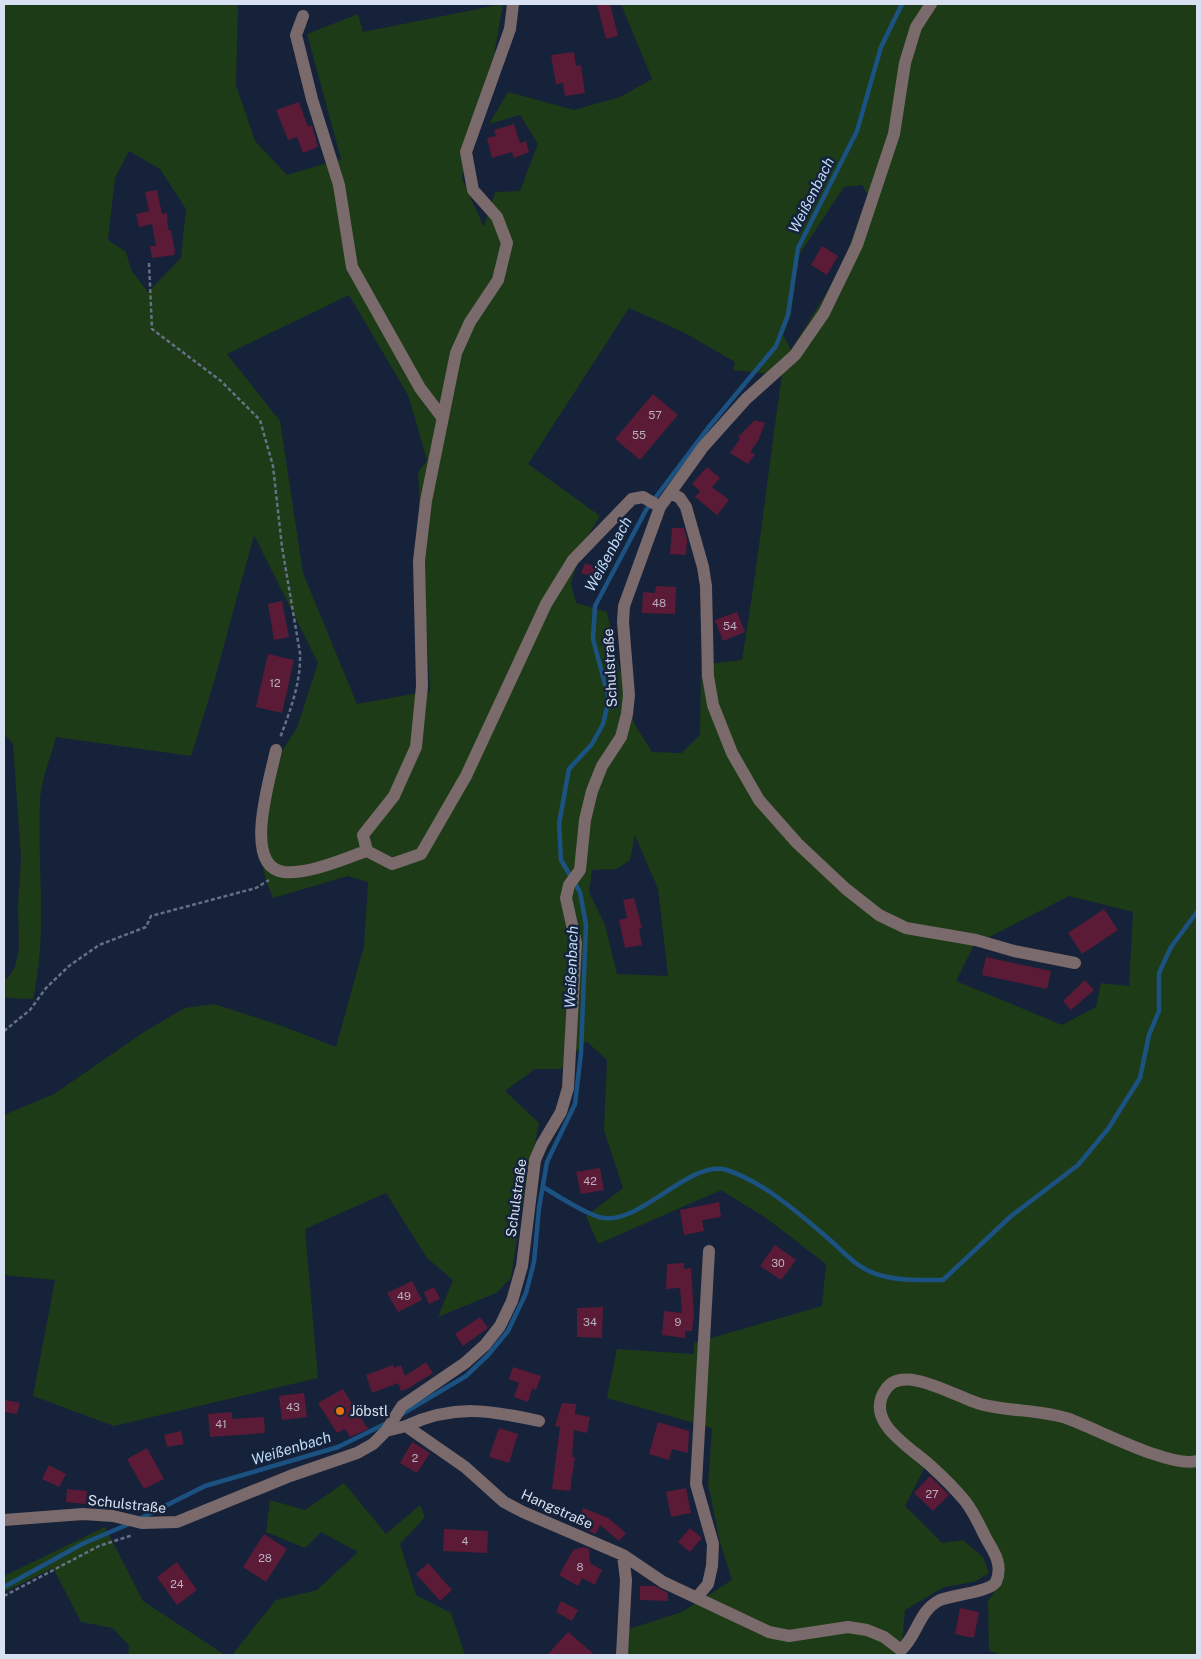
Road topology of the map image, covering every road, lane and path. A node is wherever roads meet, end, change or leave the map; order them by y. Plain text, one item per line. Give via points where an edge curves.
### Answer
1 (513, 4) edge
2 (931, 4) edge
3 (303, 16) dead end
4 (149, 263) dead end
5 (442, 416) junction
6 (671, 493) junction
7 (658, 506) junction
8 (276, 750) joint
9 (367, 851) junction
10 (283, 872) junction
11 (1074, 963) dead end
12 (4, 1031) edge
13 (709, 1251) dead end
14 (539, 1421) dead end
15 (406, 1426) junction
16 (388, 1428) junction
17 (1197, 1461) edge
18 (4, 1520) edge
19 (140, 1528) junction
20 (623, 1555) junction
21 (4, 1596) edge
22 (698, 1596) junction
23 (622, 1655) edge

1 - 5 street via 510,29 466,152 474,190 497,217 507,243 498,280 470,322 456,353
2 - 6 street via 916,27 905,63 894,134 857,245 824,313 795,355 746,399 703,447
3 - 5 street via 296,35 339,185 352,267 420,388
4 - 8 path via 152,329 221,381 260,420 270,457 300,661 292,705
5 - 9 street via 418,561 422,686 416,747 394,796 363,835
6 - 7 street
6 - 11 street via 686,507 703,567 708,676 714,705 732,753 759,800 797,843 879,915 906,928 976,940
7 - 9 street via 644,497 632,499 573,560 546,604 466,776 421,854 392,864
7 - 16 street, Schulstraße via 624,606 629,695 627,714 621,737 602,766 592,791 585,820 580,870 569,885 566,898 576,944 568,1088 561,1112 535,1160 522,1266 512,1301 500,1326 485,1345 465,1363 402,1406
8 - 10 street via 260,846 270,865
9 - 10 street via 303,871
10 - 12 path via 256,888 151,916 146,927 99,945 69,966 46,988 30,1010
13 - 22 street via 696,1484 713,1544 708,1584
14 - 15 street via 496,1411 470,1410 424,1418
15 - 16 street
15 - 20 street, Hangstraße via 465,1467 504,1502
16 - 19 street, Schulstraße via 373,1444 357,1453 290,1476 177,1522
17 - 22 street, Hangstraße via 1178,1461 1161,1456 1068,1419 1033,1410 982,1405 908,1378 894,1381 882,1398 885,1424 899,1441 933,1467 965,1501 998,1559 994,1584 986,1589 960,1593 928,1608 911,1642 902,1650 884,1637 848,1627 789,1636 769,1632
18 - 19 street, Schulstraße via 82,1514 113,1516
19 - 21 path
20 - 22 street, Hangstraße via 663,1582
20 - 23 street via 626,1580

